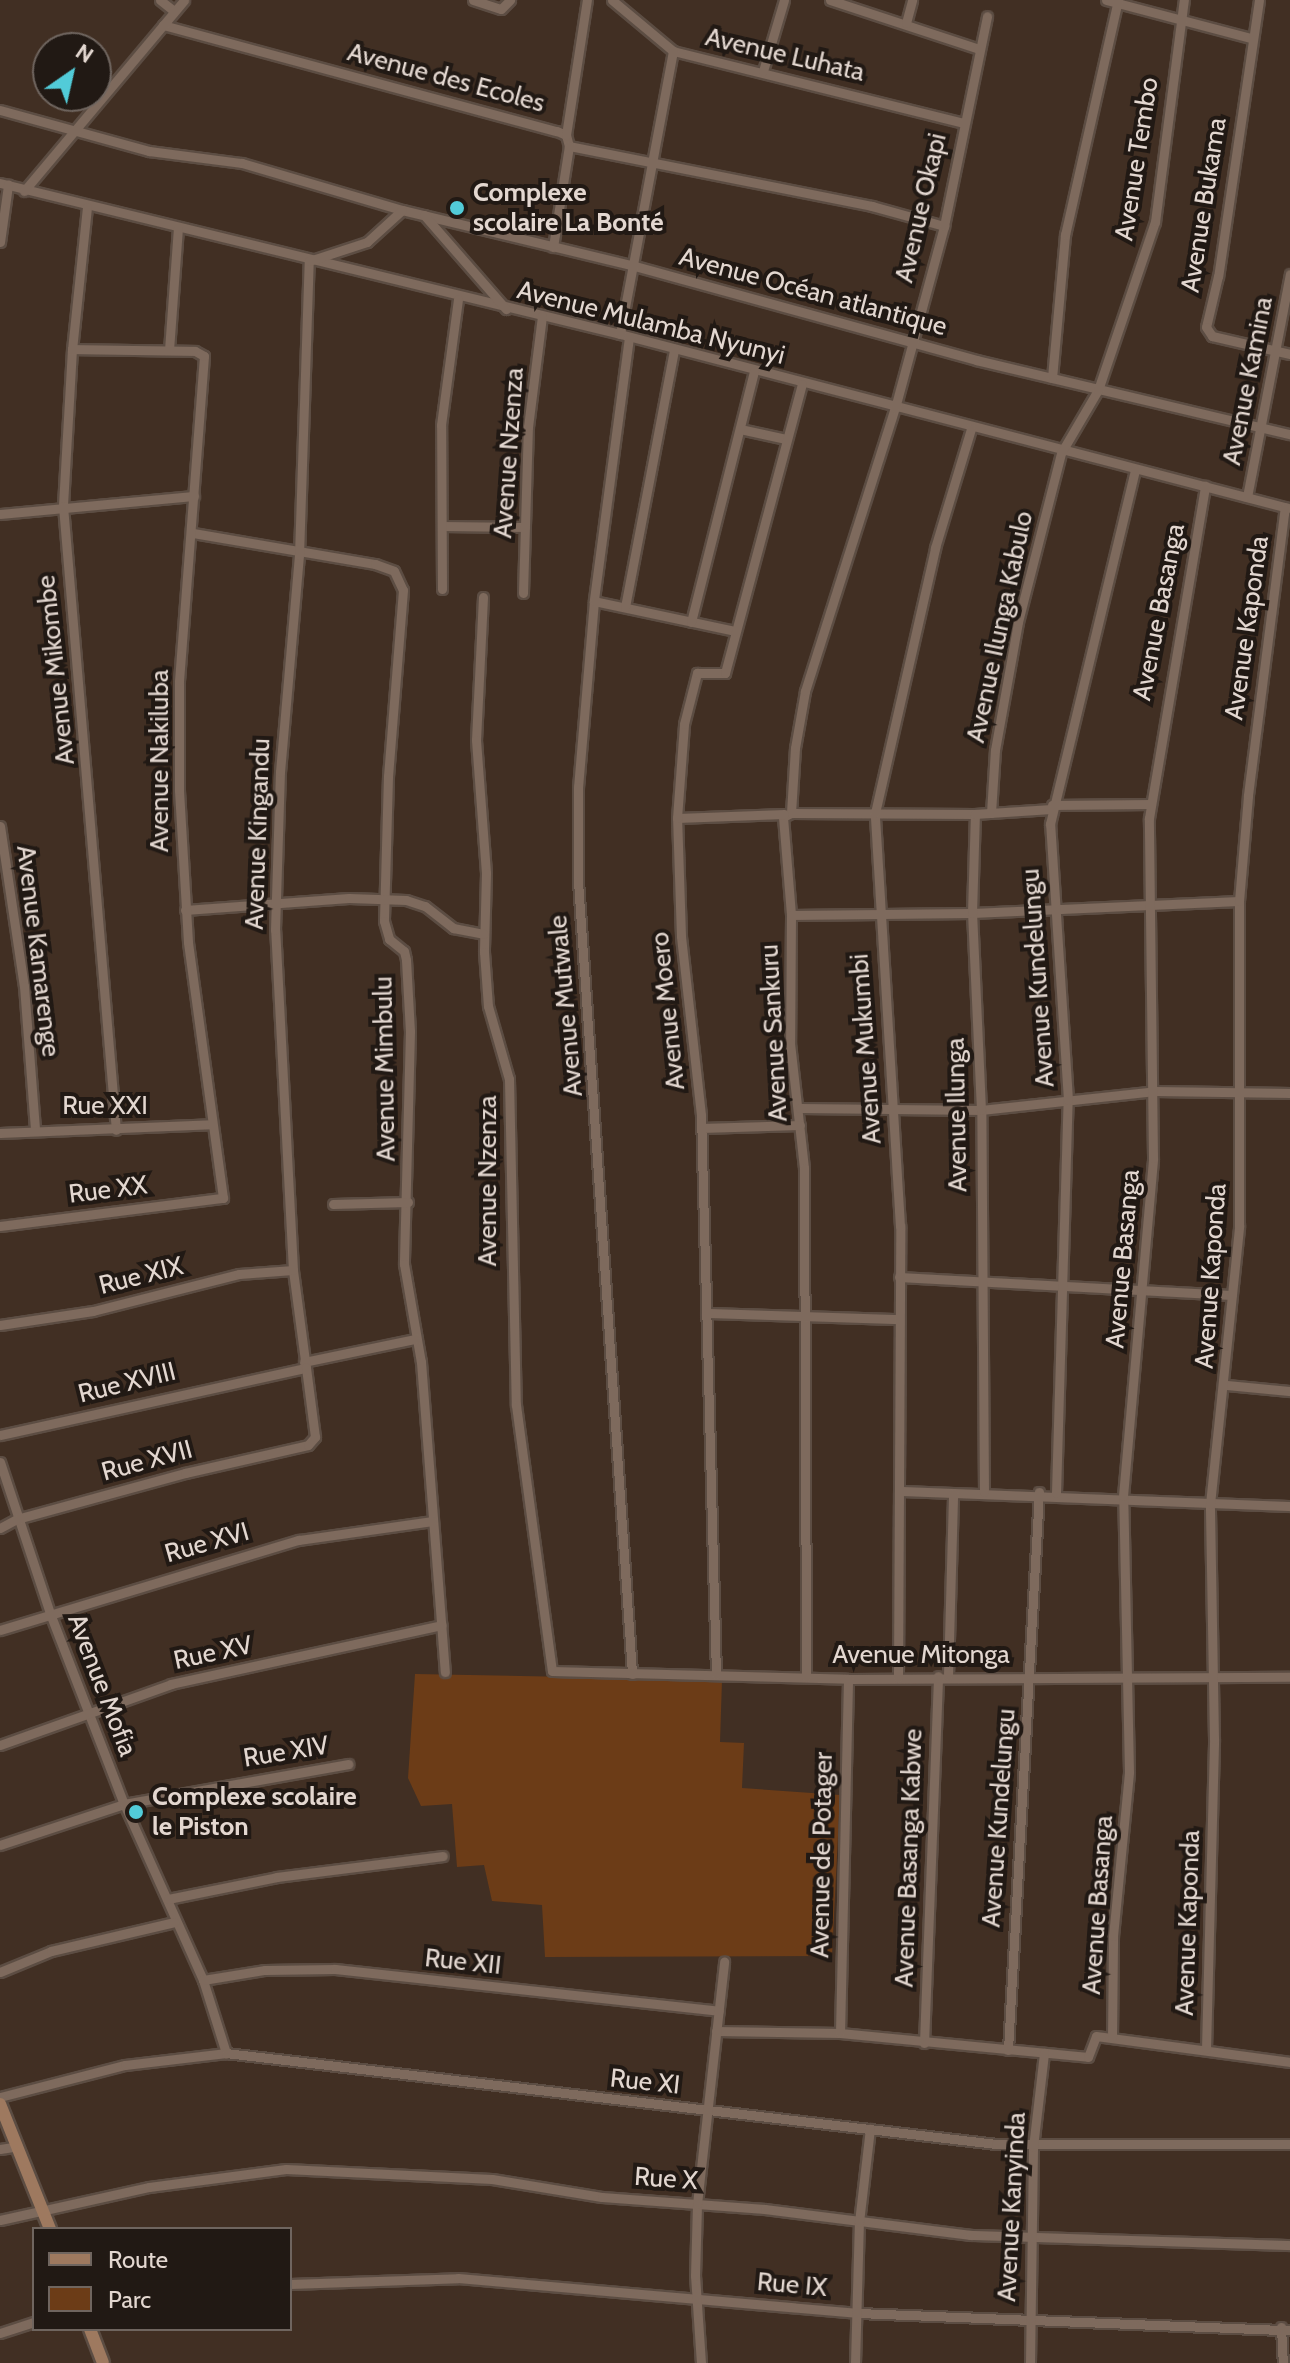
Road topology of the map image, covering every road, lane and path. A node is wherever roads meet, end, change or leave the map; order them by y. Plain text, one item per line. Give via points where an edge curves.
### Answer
1 (160, 0) edge
2 (184, 0) edge
3 (473, 0) edge
4 (510, 0) edge
5 (587, 0) edge
6 (612, 0) edge
7 (784, 0) edge
8 (830, 0) edge
9 (912, 0) edge
10 (1106, 0) edge
11 (1184, 0) edge
12 (1259, 0) edge
13 (1118, 2) edge
14 (174, 11) junction
15 (987, 16) dead end
16 (1180, 19) junction
17 (906, 23) junction
18 (163, 25) junction
19 (1251, 38) junction
20 (979, 49) junction
21 (673, 51) junction
22 (763, 71) junction
23 (0, 110) edge
24 (963, 123) junction
25 (75, 131) junction
26 (566, 135) junction
27 (569, 146) junction
28 (653, 163) junction
29 (4, 184) edge
30 (24, 191) junction
31 (87, 207) junction
32 (402, 210) junction
33 (424, 215) junction
34 (944, 226) junction
35 (178, 228) junction
36 (0, 242) edge
37 (553, 247) junction
38 (309, 261) junction
39 (635, 266) junction
40 (1290, 274) edge
41 (458, 299) junction
42 (506, 309) junction
43 (542, 316) junction
44 (625, 336) junction
45 (912, 339) junction
46 (72, 349) junction
47 (674, 349) junction
48 (169, 350) junction
49 (1279, 351) junction
50 (1290, 354) edge
51 (754, 371) junction
52 (1052, 378) junction
53 (802, 384) junction
54 (1098, 390) junction
55 (895, 408) junction
56 (740, 429) junction
57 (971, 429) junction
58 (1262, 429) junction
59 (1290, 434) edge
60 (786, 439) junction
61 (1061, 453) junction
62 (1135, 470) junction
63 (1205, 486) junction
64 (194, 496) junction
65 (1247, 497) junction
66 (63, 506) junction
67 (1288, 507) edge
68 (0, 514) edge
69 (442, 526) junction
70 (525, 527) junction
71 (193, 533) junction
72 (299, 555) junction
73 (442, 589) dead end
74 (523, 593) dead end
75 (483, 597) dead end
76 (594, 601) junction
77 (625, 607) junction
78 (691, 622) junction
79 (735, 631) junction
80 (1151, 804) junction
81 (1052, 807) junction
82 (875, 813) junction
83 (991, 813) junction
84 (788, 814) junction
85 (975, 814) junction
86 (677, 818) junction
87 (0, 826) edge
88 (386, 899) junction
89 (1239, 901) junction
90 (278, 902) junction
91 (1150, 904) junction
92 (1054, 908) junction
93 (185, 910) junction
94 (972, 913) junction
95 (791, 915) junction
96 (878, 916) junction
97 (483, 934) junction
98 (1155, 1091) junction
99 (1242, 1093) junction
100 (1290, 1093) edge
101 (1068, 1100) junction
102 (800, 1108) junction
103 (981, 1110) junction
104 (894, 1112) junction
105 (211, 1124) junction
106 (800, 1125) junction
107 (701, 1128) junction
108 (35, 1129) junction
109 (116, 1130) junction
110 (0, 1133) edge
111 (221, 1200) joint
112 (408, 1202) junction
113 (333, 1204) dead end
114 (0, 1226) edge
115 (293, 1270) junction
116 (899, 1277) junction
117 (983, 1284) junction
118 (1141, 1288) junction
119 (1063, 1289) junction
120 (1232, 1295) junction
121 (706, 1313) junction
122 (807, 1316) junction
123 (897, 1319) junction
124 (0, 1325) edge
125 (415, 1339) junction
126 (305, 1365) junction
127 (1226, 1385) junction
128 (1290, 1391) edge
129 (0, 1435) edge
130 (308, 1445) joint
131 (0, 1462) edge
132 (900, 1491) junction
133 (984, 1492) junction
134 (1039, 1492) junction
135 (953, 1493) junction
136 (1056, 1493) junction
137 (1123, 1496) junction
138 (1210, 1504) junction
139 (1290, 1506) edge
140 (17, 1519) junction
141 (432, 1521) junction
142 (0, 1528) edge
143 (51, 1616) junction
144 (442, 1625) junction
145 (0, 1630) edge
146 (552, 1671) joint
147 (445, 1672) dead end
148 (632, 1674) junction
149 (716, 1675) junction
150 (943, 1676) junction
151 (1032, 1676) junction
152 (806, 1677) junction
153 (1213, 1677) junction
154 (1290, 1677) edge
155 (898, 1678) junction
156 (848, 1679) junction
157 (1124, 1679) junction
158 (88, 1711) junction
159 (0, 1745) edge
160 (348, 1764) dead end
161 (124, 1804) junction
162 (0, 1845) edge
163 (443, 1856) dead end
164 (168, 1899) junction
165 (175, 1922) junction
166 (724, 1962) dead end
167 (0, 1972) edge
168 (203, 1980) junction
169 (719, 2011) junction
170 (716, 2031) junction
171 (840, 2033) junction
172 (1112, 2038) junction
173 (924, 2043) junction
174 (1206, 2049) junction
175 (1008, 2050) junction
176 (226, 2053) junction
177 (1044, 2053) junction
178 (1290, 2062) edge
179 (0, 2097) edge
180 (0, 2104) edge
181 (707, 2111) junction
182 (870, 2129) junction
183 (1290, 2144) edge
184 (18, 2146) junction
185 (1033, 2147) junction
186 (0, 2149) edge
187 (697, 2204) junction
188 (43, 2209) junction
189 (0, 2220) edge
190 (859, 2222) junction
191 (49, 2227) edge
192 (1031, 2239) junction
193 (1290, 2245) edge
194 (292, 2284) edge
195 (695, 2298) junction
196 (858, 2313) junction
197 (1029, 2320) junction
198 (32, 2323) edge
199 (1285, 2328) edge
200 (91, 2331) edge
201 (0, 2333) edge
202 (103, 2363) edge
203 (701, 2363) edge
204 (855, 2363) edge
205 (1030, 2363) edge
206 (1283, 2363) edge

1 - 14 street
2 - 14 street
3 - 4 street via 501,9
5 - 26 street
6 - 21 street, Avenue Luhata
7 - 22 street
8 - 17 street
9 - 17 street
10 - 13 street
11 - 16 street, Avenue Tembo
12 - 19 street, Avenue Bukama
13 - 16 street
13 - 52 street via 1065,235
14 - 18 street
15 - 20 street, Avenue Okapi
16 - 19 street
16 - 54 street, Avenue Tembo via 1155,222
17 - 20 street
18 - 25 street
18 - 26 street, Avenue des Ecoles
19 - 49 street, Avenue Bukama via 1218,276 1206,327 1212,336
20 - 24 street, Avenue Okapi
21 - 22 street, Avenue Luhata
21 - 28 street, Avenue Mutwale
22 - 24 street, Avenue Luhata
23 - 25 street, Avenue Océan atlantique
24 - 34 street, Avenue Okapi
25 - 30 street
25 - 32 street, Avenue Océan atlantique via 149,151 242,163
26 - 27 street, Avenue des Ecoles
27 - 28 street
27 - 37 street
28 - 34 street via 872,206
28 - 39 street, Avenue Mutwale
29 - 30 street, Avenue Mulamba Nyunyi
29 - 36 street
30 - 31 street, Avenue Mulamba Nyunyi
31 - 35 street, Avenue Mulamba Nyunyi
31 - 46 street, Avenue Mikombe
32 - 33 street, Avenue Océan atlantique
32 - 38 street via 367,242
33 - 37 street, Avenue Océan atlantique
33 - 42 street
34 - 45 street, Avenue Okapi
35 - 38 street, Avenue Mulamba Nyunyi
35 - 48 street
37 - 39 street, Avenue Océan atlantique
38 - 41 street, Avenue Mulamba Nyunyi
38 - 72 street, Avenue Kingandu
39 - 44 street, Avenue Mutwale
39 - 45 street, Avenue Océan atlantique
40 - 49 street, Avenue Kamina
41 - 42 street, Avenue Mulamba Nyunyi
41 - 69 street via 441,425
42 - 43 street, Avenue Mulamba Nyunyi
43 - 44 street, Avenue Mulamba Nyunyi
43 - 70 street, Avenue Nzenza via 528,427
44 - 47 street, Avenue Mulamba Nyunyi
44 - 76 street, Avenue Mutwale
45 - 52 street, Avenue Océan atlantique
45 - 55 street, Avenue Okapi
46 - 48 street
46 - 66 street, Avenue Mikombe
47 - 51 street, Avenue Mulamba Nyunyi
47 - 77 street
48 - 64 street, Avenue Nakiluba via 204,356
49 - 50 street, Avenue Bukama
49 - 58 street, Avenue Kamina
51 - 53 street, Avenue Mulamba Nyunyi
51 - 56 street
52 - 54 street, Avenue Océan atlantique
53 - 55 street, Avenue Mulamba Nyunyi
53 - 60 street, Avenue Moero
54 - 58 street, Avenue Océan atlantique
54 - 61 street, Avenue Tembo
55 - 57 street, Avenue Mulamba Nyunyi
55 - 84 street, Avenue Sankuru via 805,691
56 - 60 street
56 - 78 street
57 - 61 street, Avenue Mulamba Nyunyi
57 - 82 street, Avenue Mukumbi via 935,548
58 - 59 street, Avenue Océan atlantique
58 - 65 street, Avenue Kamina
60 - 79 street, Avenue Moero
61 - 62 street, Avenue Mulamba Nyunyi
61 - 83 street, Avenue Ilunga Kabulo via 1018,622 995,750
62 - 63 street, Avenue Mulamba Nyunyi
62 - 81 street, Avenue Kundelungu via 1071,747
63 - 65 street, Avenue Mulamba Nyunyi
63 - 80 street, Avenue Basanga
64 - 66 street
64 - 71 street, Avenue Nakiluba
65 - 67 street, Avenue Mulamba Nyunyi
66 - 68 street
66 - 109 street, Avenue Mikombe
67 - 89 street, Avenue Kaponda via 1248,795
69 - 70 street
69 - 73 street
70 - 74 street, Avenue Nzenza
71 - 72 street, Avenue Mimbulu
71 - 93 street, Avenue Nakiluba via 179,681
72 - 88 street, Avenue Mimbulu via 387,567 403,590 388,776
72 - 90 street, Avenue Kingandu via 280,772
75 - 97 street, Avenue Nzenza via 476,740 486,873
76 - 77 street
76 - 148 street, Avenue Mutwale via 578,787 578,881
77 - 78 street
78 - 79 street
79 - 86 street, Avenue Moero via 724,675 697,673 684,724
80 - 81 street
80 - 91 street, Avenue Basanga
81 - 83 street
81 - 92 street, Avenue Kundelungu
82 - 84 street
82 - 85 street
82 - 96 street, Avenue Mukumbi
83 - 85 street
84 - 86 street
84 - 95 street, Avenue Sankuru
85 - 94 street, Avenue Ilunga
86 - 107 street, Avenue Moero via 681,936
87 - 108 street, Avenue Kamarenge via 24,986
88 - 90 street
88 - 97 street via 419,903 453,928
88 - 112 street, Avenue Mimbulu via 385,931 406,960
89 - 91 street
89 - 99 street, Avenue Kaponda
90 - 93 street
90 - 115 street, Avenue Kingandu
91 - 92 street
91 - 98 street, Avenue Basanga
92 - 94 street
92 - 101 street, Avenue Kundelungu
93 - 105 street, Avenue Nakiluba
94 - 96 street
94 - 103 street, Avenue Ilunga
95 - 96 street
95 - 102 street, Avenue Sankuru via 790,1043
96 - 104 street, Avenue Mukumbi
97 - 146 street, Avenue Nzenza via 488,1006 509,1079 516,1405
98 - 99 street
98 - 101 street
98 - 118 street, Avenue Basanga
99 - 100 street
99 - 120 street, Avenue Kaponda
101 - 103 street
101 - 119 street, Avenue Kundelungu
102 - 104 street
102 - 106 street, Avenue Sankuru
103 - 104 street
103 - 117 street, Avenue Ilunga
104 - 116 street, Avenue Mukumbi
105 - 109 street, Rue XXI
105 - 111 street, Avenue Nakiluba
106 - 107 street
106 - 122 street, Avenue Sankuru
107 - 121 street, Avenue Moero
108 - 109 street, Rue XXI
108 - 110 street, Rue XXI
111 - 114 street, Rue XX
112 - 113 street
112 - 125 street, Avenue Mimbulu via 404,1264
115 - 124 street, Rue XIX via 239,1274 93,1311
115 - 126 street, Avenue Kingandu
116 - 117 street
116 - 123 street, Avenue Mukumbi
117 - 119 street
117 - 133 street, Avenue Ilunga
118 - 119 street
118 - 120 street
118 - 137 street, Avenue Basanga
119 - 136 street, Avenue Kundelungu
120 - 127 street, Avenue Kaponda
121 - 122 street
121 - 149 street, Avenue Moero
122 - 123 street
122 - 152 street, Avenue Sankuru
123 - 132 street, Avenue Mukumbi
125 - 126 street
125 - 141 street, Avenue Mimbulu
126 - 129 street, Rue XVIII
126 - 130 street, Avenue Kingandu via 315,1437
127 - 128 street
127 - 138 street, Avenue Kaponda
130 - 140 street, Rue XVII
131 - 140 street, Avenue Mofia
132 - 135 street
132 - 155 street, Avenue Mukumbi
133 - 134 street
133 - 135 street
134 - 136 street
134 - 151 street, Avenue Kundelungu
135 - 150 street
136 - 137 street
137 - 138 street
137 - 157 street, Avenue Basanga
138 - 139 street
138 - 153 street, Avenue Kaponda
140 - 142 street, Rue XVII
140 - 143 street, Avenue Mofia
141 - 143 street, Rue XVI via 299,1540
141 - 144 street, Avenue Mimbulu
143 - 145 street, Rue XVI
143 - 158 street, Avenue Mofia
144 - 147 street, Avenue Mimbulu
144 - 158 street, Rue XV via 171,1684
146 - 148 street, Avenue Mitonga
148 - 149 street, Avenue Mitonga
149 - 152 street, Avenue Mitonga
150 - 151 street, Avenue Mitonga
150 - 155 street, Avenue Mitonga
150 - 173 street, Avenue Basanga Kabwe
151 - 157 street, Avenue Mitonga
151 - 175 street, Avenue Kundelungu via 1019,1800
152 - 156 street, Avenue Mitonga
153 - 154 street, Avenue Mitonga
153 - 157 street, Avenue Mitonga
153 - 174 street, Avenue Kaponda
155 - 156 street, Avenue Mitonga
156 - 171 street, Avenue de Potager
157 - 172 street, Avenue Basanga via 1129,1772 1113,1936
158 - 159 street, Rue XV
158 - 161 street, Avenue Mofia
160 - 161 street, Rue XIV
161 - 162 street, Rue XIV
161 - 164 street, Avenue Mofia
163 - 164 street via 277,1877
164 - 165 street, Avenue Mofia
165 - 167 street via 51,1951
165 - 168 street, Avenue Mofia
166 - 169 street
168 - 169 street, Rue XII via 265,1970 335,1969
168 - 176 street, Avenue Mofia
169 - 170 street
170 - 171 street
170 - 181 street
171 - 173 street
172 - 174 street
172 - 177 street via 1094,2037 1088,2057
173 - 175 street
174 - 178 street
175 - 177 street
176 - 179 street, Rue XI via 125,2065
176 - 181 street, Rue XI
177 - 185 street, Avenue Kanyinda
180 - 184 street
181 - 182 street, Rue XI
181 - 187 street
182 - 185 street, Rue XI
182 - 190 street
183 - 185 street, Rue XI
184 - 186 street
184 - 188 street
185 - 192 street, Avenue Kanyinda
187 - 188 street, Rue X via 602,2197 476,2177 286,2169 197,2178
187 - 190 street, Rue X
187 - 195 street
188 - 189 street, Rue X
188 - 191 street
190 - 192 street, Rue X
190 - 196 street
192 - 193 street, Rue X via 1163,2237
192 - 197 street, Avenue Kanyinda
194 - 195 street, Rue IX via 458,2278
195 - 196 street, Rue IX
195 - 203 street
196 - 197 street, Rue IX
196 - 204 street
197 - 199 street, Rue IX
197 - 205 street, Avenue Kanyinda
198 - 201 street
199 - 206 street
200 - 202 street

